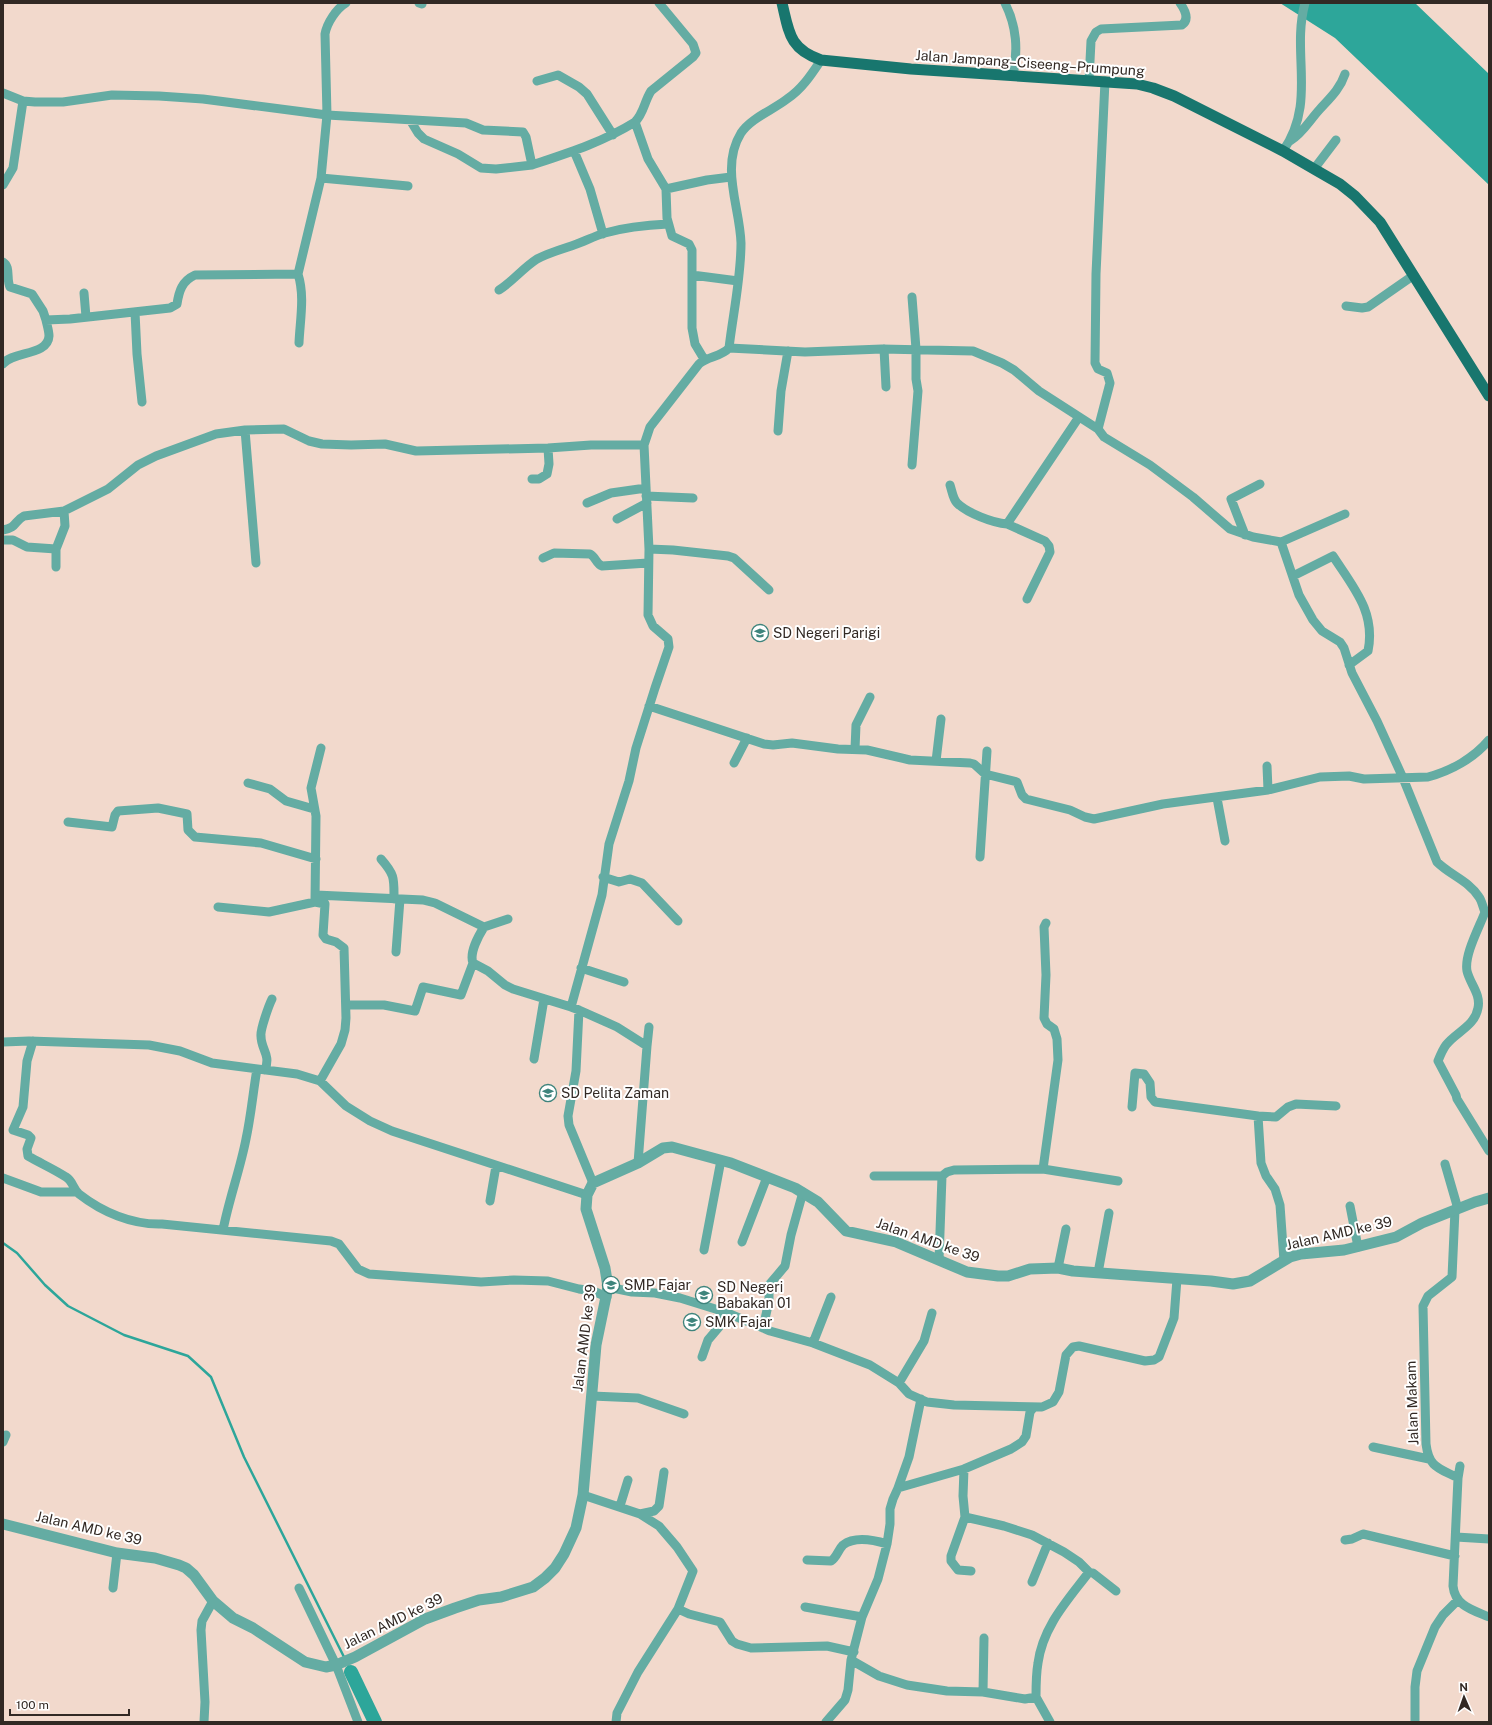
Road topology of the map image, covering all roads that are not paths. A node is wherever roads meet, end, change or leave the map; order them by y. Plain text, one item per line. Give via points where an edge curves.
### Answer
1 (346, 3) edge
2 (659, 3) edge
3 (782, 3) edge
4 (1005, 3) edge
5 (1180, 3) edge
6 (1305, 3) edge
7 (820, 60) junction
8 (1345, 74) dead end
9 (1013, 76) junction
10 (537, 81) dead end
11 (1089, 81) junction
12 (1105, 81) junction
13 (3, 93) edge
14 (23, 101) junction
15 (327, 115) junction
16 (410, 120) junction
17 (635, 122) junction
18 (613, 135) junction
19 (1336, 140) dead end
20 (1290, 141) junction
21 (574, 151) junction
22 (1283, 151) junction
23 (532, 165) junction
24 (1314, 169) junction
25 (731, 177) junction
26 (321, 178) junction
27 (3, 185) edge
28 (408, 186) dead end
29 (666, 189) junction
30 (668, 224) junction
31 (603, 234) junction
32 (3, 262) edge
33 (298, 274) junction
34 (692, 275) junction
35 (1414, 275) junction
36 (738, 281) junction
37 (499, 290) dead end
38 (84, 293) dead end
39 (912, 297) dead end
40 (1346, 306) dead end
41 (135, 312) junction
42 (86, 317) junction
43 (46, 320) junction
44 (299, 343) dead end
45 (729, 348) junction
46 (884, 349) junction
47 (916, 349) junction
48 (788, 351) junction
49 (704, 359) junction
50 (3, 364) edge
51 (886, 387) dead end
52 (1489, 396) edge
53 (142, 402) dead end
54 (1079, 417) junction
55 (1098, 429) junction
56 (245, 430) junction
57 (778, 431) dead end
58 (644, 445) junction
59 (548, 448) junction
60 (912, 465) dead end
61 (532, 480) dead end
62 (1260, 484) dead end
63 (950, 485) dead end
64 (646, 495) junction
65 (693, 498) dead end
66 (587, 503) dead end
67 (64, 511) junction
68 (1345, 514) dead end
69 (617, 519) dead end
70 (1007, 524) junction
71 (3, 530) edge
72 (1245, 535) junction
73 (3, 540) edge
74 (1281, 542) junction
75 (56, 549) junction
76 (649, 549) junction
77 (542, 558) dead end
78 (648, 562) junction
79 (256, 563) dead end
80 (56, 567) dead end
81 (1293, 576) junction
82 (769, 590) dead end
83 (1027, 599) dead end
84 (1349, 665) junction
85 (870, 697) dead end
86 (649, 706) junction
87 (941, 718) dead end
88 (747, 738) junction
89 (1489, 740) edge
90 (321, 748) dead end
91 (855, 750) junction
92 (987, 751) dead end
93 (936, 761) junction
94 (734, 763) dead end
95 (1267, 766) dead end
96 (985, 774) junction
97 (1403, 778) junction
98 (248, 783) dead end
99 (1268, 790) junction
100 (1217, 798) junction
101 (314, 809) junction
102 (68, 822) dead end
103 (1225, 841) dead end
104 (980, 857) dead end
105 (316, 859) junction
106 (382, 859) dead end
107 (603, 877) junction
108 (315, 899) junction
109 (397, 899) junction
110 (218, 907) dead end
111 (508, 919) dead end
112 (678, 921) dead end
113 (1046, 923) dead end
114 (484, 927) junction
115 (396, 952) dead end
116 (473, 963) junction
117 (581, 968) junction
118 (624, 982) dead end
119 (272, 999) dead end
120 (544, 999) junction
121 (346, 1005) junction
122 (575, 1008) junction
123 (649, 1027) dead end
124 (33, 1041) junction
125 (3, 1042) edge
126 (647, 1046) junction
127 (534, 1059) dead end
128 (261, 1069) junction
129 (320, 1081) junction
130 (1336, 1106) dead end
131 (1132, 1107) dead end
132 (1258, 1116) junction
133 (1489, 1151) edge
134 (721, 1160) junction
135 (638, 1163) junction
136 (1445, 1164) dead end
137 (496, 1166) junction
138 (1043, 1169) junction
139 (874, 1176) dead end
140 (942, 1176) junction
141 (767, 1177) junction
142 (3, 1178) edge
143 (1118, 1181) dead end
144 (593, 1184) junction
145 (77, 1192) junction
146 (803, 1192) junction
147 (587, 1195) junction
148 (1489, 1198) edge
149 (490, 1201) dead end
150 (1350, 1206) dead end
151 (1456, 1209) junction
152 (1109, 1213) dead end
153 (1066, 1229) dead end
154 (223, 1230) junction
155 (742, 1242) dead end
156 (1358, 1247) junction
157 (704, 1250) dead end
158 (939, 1260) junction
159 (1284, 1261) junction
160 (1058, 1268) junction
161 (1098, 1273) junction
162 (1177, 1279) junction
163 (607, 1292) junction
164 (831, 1297) dead end
165 (725, 1312) junction
166 (932, 1313) dead end
167 (763, 1328) junction
168 (813, 1342) junction
169 (702, 1357) dead end
170 (899, 1383) junction
171 (592, 1396) junction
172 (921, 1400) junction
173 (1034, 1407) junction
174 (684, 1414) dead end
175 (1373, 1447) dead end
176 (1429, 1459) junction
177 (1460, 1466) dead end
178 (964, 1469) junction
179 (664, 1472) dead end
180 (1458, 1478) junction
181 (628, 1480) dead end
182 (898, 1488) junction
183 (583, 1495) junction
184 (620, 1506) junction
185 (640, 1514) junction
186 (965, 1517) junction
187 (3, 1524) edge
188 (1456, 1537) junction
189 (1489, 1539) edge
190 (1345, 1540) dead end
191 (1048, 1543) junction
192 (887, 1544) junction
193 (117, 1553) junction
194 (1455, 1556) junction
195 (807, 1560) dead end
196 (971, 1571) dead end
197 (1089, 1572) junction
198 (1032, 1582) dead end
199 (113, 1588) dead end
200 (299, 1588) dead end
201 (1116, 1591) dead end
202 (1458, 1600) junction
203 (213, 1602) junction
204 (805, 1607) dead end
205 (678, 1609) junction
206 (862, 1617) junction
207 (1489, 1617) edge
208 (984, 1638) dead end
209 (853, 1656) junction
210 (336, 1665) junction
211 (983, 1692) junction
212 (1036, 1697) junction
213 (204, 1722) edge
214 (358, 1722) edge
215 (616, 1722) edge
216 (826, 1722) edge
217 (1050, 1722) edge
218 (1416, 1722) edge

1 - 15 street via 326,26
2 - 17 street via 693,44 696,53 651,91 642,114
3 - 7 main road, Jalan Jampang–Ciseeng–Prumpung via 795,45 809,56
4 - 9 street via 1015,29 1016,57
5 - 11 street via 1187,17 1182,26 1101,29 1096,32 1091,42
6 - 20 street via 1301,22 1301,103
7 - 9 main road, Jalan Jampang–Ciseeng–Prumpung via 904,69
7 - 25 street via 799,89 743,131 733,149
8 - 20 street via 1336,92 1304,130
9 - 11 main road, Jalan Jampang–Ciseeng–Prumpung
10 - 18 street via 558,75 579,87 588,94
11 - 12 main road, Jalan Jampang–Ciseeng–Prumpung
12 - 22 main road, Jalan Jampang–Ciseeng–Prumpung via 1153,88
12 - 55 street via 1096,274 1096,363 1098,369 1107,373 1110,380
13 - 14 street
14 - 15 street via 63,102 112,95 159,96
14 - 27 street via 13,168
15 - 16 street
15 - 26 street
16 - 23 street via 424,139 481,168
16 - 23 street via 469,123 490,131 521,131 526,137
17 - 18 street
17 - 29 street via 648,159
18 - 21 street
19 - 24 street
20 - 22 street
21 - 23 street
21 - 31 street via 590,189
22 - 24 main road, Jalan Jampang–Ciseeng–Prumpung
24 - 35 main road, Jalan Jampang–Ciseeng–Prumpung via 1340,184 1366,207 1380,222
25 - 29 street
25 - 36 street via 741,241
26 - 28 street
26 - 33 street
29 - 30 street
30 - 31 street via 641,225
30 - 34 street via 672,236 691,246
31 - 37 street via 538,259
32 - 43 street via 7,268 10,287 32,294 43,310
33 - 41 street via 195,275 186,279 179,290 175,306 158,311
33 - 44 street via 302,296
34 - 36 street
34 - 49 street via 692,328 695,344
35 - 40 street via 1368,307
35 - 52 main road, Jalan Jampang–Ciseeng–Prumpung
36 - 45 street
38 - 42 street
39 - 47 street
41 - 42 street
41 - 53 street
42 - 43 street
43 - 50 street via 49,337 44,346 9,359
45 - 48 street
45 - 49 street via 721,354
46 - 47 street
46 - 48 street
46 - 51 street
47 - 54 street via 980,354 1014,370 1039,391
47 - 60 street via 918,396
48 - 57 street
49 - 58 street via 650,427
54 - 55 street
54 - 70 street
55 - 72 street via 1104,437 1150,465 1193,496 1230,529
56 - 59 street via 284,429 322,444 385,444 416,451
56 - 67 street via 216,434 156,456 138,465 108,489
56 - 79 street
58 - 59 street
58 - 64 street
59 - 61 street via 547,474
62 - 72 street via 1231,499
63 - 70 street via 957,504 982,518
64 - 65 street
64 - 66 street via 611,493
64 - 69 street
64 - 76 street
67 - 71 street via 24,516 12,528
67 - 75 street via 64,532
68 - 74 street
70 - 83 street via 1045,541 1049,546 1050,552
72 - 74 street
73 - 75 street via 13,540 27,547
74 - 81 street
75 - 80 street
76 - 78 street
76 - 82 street via 681,550 734,558
77 - 78 street via 554,553 590,554 594,556 598,565 602,566
78 - 86 street via 648,615 653,626 668,639 670,647
81 - 84 street via 1299,595 1313,620 1322,631 1343,645
81 - 84 street via 1333,556 1352,584 1364,605 1369,622 1370,642 1368,651
84 - 97 street
85 - 91 street via 856,725
86 - 88 street
86 - 107 street via 609,844
87 - 93 street
88 - 91 street via 769,745 792,743
88 - 94 street
89 - 97 street via 1472,757 1438,774
90 - 101 street via 311,781
91 - 93 street via 878,751 905,759
92 - 96 street
93 - 96 street via 974,764
95 - 99 street
96 - 100 street via 1017,782 1026,799 1070,810 1089,818 1100,818 1163,804
96 - 104 street
97 - 99 street via 1364,779 1326,776
97 - 133 street via 1436,862 1465,882 1479,897 1485,912 1467,960 1469,977 1478,994 1478,1008 1471,1022 1446,1044 1438,1061 1457,1099
98 - 101 street via 270,790 286,801
99 - 100 street
100 - 103 street
101 - 105 street
102 - 105 street via 112,827 114,815 118,811 158,808 187,814 188,830 194,837 261,843
105 - 108 street
106 - 109 street via 392,872
107 - 112 street via 619,882 630,879 642,883
107 - 117 street via 602,895
108 - 109 street
108 - 110 street via 269,912
108 - 121 street via 325,904 323,935 344,948
109 - 114 street via 435,903
109 - 115 street
111 - 114 street
113 - 138 street via 1044,1018 1055,1032 1058,1060
114 - 116 street via 471,959
116 - 120 street via 505,985
116 - 121 street via 461,995 423,986 415,1011 384,1005
117 - 118 street
117 - 122 street
119 - 128 street via 261,1032 268,1063
120 - 122 street
120 - 127 street
121 - 129 street via 345,1030 341,1044
122 - 126 street via 617,1027
122 - 144 street via 576,1070 569,1121
123 - 126 street
124 - 125 street
124 - 128 street via 149,1045 180,1051 212,1063
124 - 145 street via 27,1061 23,1107 13,1130 31,1138 27,1149 28,1156 67,1177
126 - 135 street
128 - 129 street via 297,1074
128 - 154 street
129 - 137 street via 346,1106 370,1121 392,1131
130 - 132 street via 1296,1104 1276,1117
131 - 132 street via 1135,1072 1144,1074 1149,1081 1154,1102
132 - 159 street via 1261,1163 1275,1189 1280,1205
134 - 135 street, Jalan AMD ke 39 via 667,1147
134 - 141 street, Jalan AMD ke 39
134 - 157 street
135 - 144 street, Jalan AMD ke 39
136 - 151 street, Jalan Makam
137 - 147 street
137 - 149 street
138 - 140 street via 954,1170
138 - 143 street
139 - 140 street
140 - 158 street
141 - 146 street, Jalan AMD ke 39
141 - 155 street
142 - 145 street via 41,1192
144 - 147 street
145 - 154 street via 97,1206 145,1224
146 - 158 street, Jalan AMD ke 39 via 818,1202 846,1231 896,1242
146 - 167 street via 791,1235 786,1266 769,1285 769,1301
147 - 163 street, Jalan AMD ke 39 via 586,1209 605,1268
148 - 151 street, Jalan AMD ke 39
150 - 156 street
151 - 156 street, Jalan AMD ke 39 via 1396,1237
151 - 176 street, Jalan Makam via 1452,1277 1428,1296 1423,1306 1426,1434
152 - 161 street
153 - 160 street
154 - 163 street via 331,1241 339,1244 358,1269 369,1274 480,1282 548,1281 579,1289
156 - 159 street, Jalan AMD ke 39 via 1301,1254
158 - 160 street, Jalan AMD ke 39 via 957,1269 986,1275 1008,1276 1030,1269
159 - 162 street, Jalan AMD ke 39 via 1241,1284
160 - 161 street, Jalan AMD ke 39
161 - 162 street, Jalan AMD ke 39
162 - 173 street via 1174,1318 1159,1357 1145,1361 1079,1346 1073,1347 1066,1354 1057,1397 1048,1405
163 - 165 street via 656,1293
163 - 171 street, Jalan AMD ke 39 via 596,1344
164 - 168 street
165 - 167 street
165 - 169 street via 719,1327 708,1340
166 - 170 street via 924,1341
167 - 168 street
168 - 170 street via 870,1365
170 - 172 street via 909,1394
171 - 174 street via 638,1398
171 - 183 street, Jalan AMD ke 39
172 - 173 street via 954,1405
172 - 182 street via 909,1456
173 - 178 street via 1030,1412 1026,1436 1022,1442 1012,1449
175 - 176 street
176 - 180 street, Jalan Makam via 1432,1464
177 - 180 street
178 - 182 street
178 - 186 street
179 - 185 street via 659,1506 654,1511
180 - 188 street
181 - 184 street
182 - 192 street via 890,1509
183 - 184 street
183 - 210 street, Jalan AMD ke 39 via 572,1537 555,1568 545,1578 524,1590 479,1600 425,1619
184 - 185 street
185 - 205 street via 659,1526 691,1567 692,1575
186 - 191 street via 1012,1528
186 - 196 street via 951,1561 958,1570
187 - 193 street, Jalan AMD ke 39
188 - 189 street
188 - 194 street
190 - 194 street via 1363,1534
191 - 197 street via 1079,1562
191 - 198 street
192 - 195 street via 860,1540 844,1545 831,1561
192 - 206 street via 878,1579
193 - 199 street
193 - 203 street, Jalan AMD ke 39 via 155,1558 186,1568
194 - 202 street via 1453,1586
197 - 201 street
197 - 212 street via 1054,1617 1044,1638 1038,1662
200 - 210 street
202 - 207 street via 1463,1606
202 - 218 street via 1435,1627 1417,1671
203 - 210 street, Jalan AMD ke 39 via 233,1618 253,1628 304,1662 326,1667
203 - 213 street via 202,1621 201,1630
204 - 206 street
205 - 209 street via 720,1622 732,1641 751,1648 827,1646
205 - 215 street via 638,1672 617,1713
206 - 209 street
208 - 211 street
209 - 211 street via 879,1676 908,1685 947,1691
209 - 216 street via 845,1700
210 - 214 street
211 - 212 street via 1025,1700
212 - 217 street

